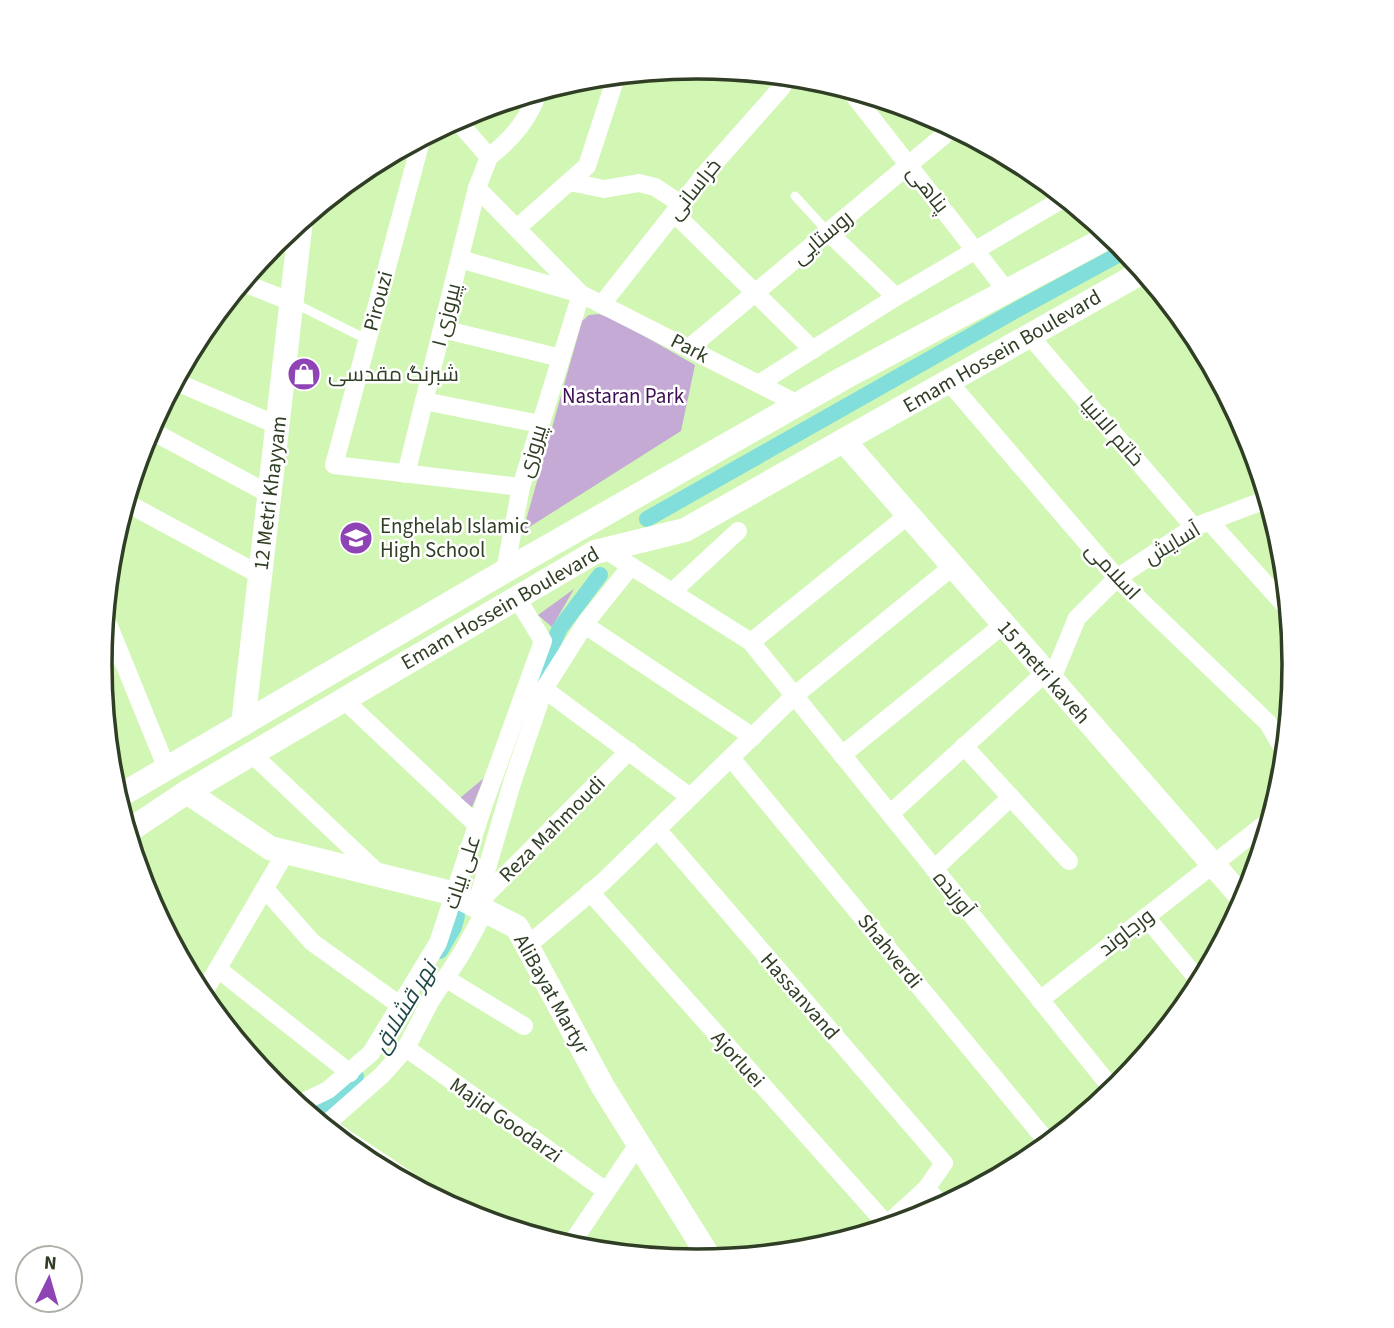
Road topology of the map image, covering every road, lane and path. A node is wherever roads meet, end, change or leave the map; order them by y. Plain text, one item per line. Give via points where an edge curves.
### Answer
1 (613, 85) edge
2 (783, 86) edge
3 (535, 102) edge
4 (860, 102) edge
5 (464, 127) edge
6 (945, 134) edge
7 (419, 149) edge
8 (489, 157) junction
9 (909, 165) junction
10 (570, 182) junction
11 (477, 187) junction
12 (795, 196) dead end
13 (1056, 203) edge
14 (677, 209) junction
15 (517, 228) junction
16 (828, 232) junction
17 (299, 235) edge
18 (1101, 241) edge
19 (975, 250) junction
20 (460, 259) junction
21 (1135, 276) edge
22 (251, 286) edge
23 (1006, 290) junction
24 (755, 293) junction
25 (581, 294) junction
26 (896, 298) junction
27 (292, 302) junction
28 (602, 304) junction
29 (442, 329) junction
30 (1030, 335) junction
31 (368, 340) junction
32 (689, 348) junction
33 (814, 350) junction
34 (561, 358) junction
35 (948, 381) junction
36 (760, 383) junction
37 (183, 385) edge
38 (424, 401) junction
39 (798, 404) junction
40 (540, 424) junction
41 (277, 425) junction
42 (158, 435) edge
43 (844, 442) junction
44 (406, 474) junction
45 (521, 486) junction
46 (270, 494) junction
47 (635, 497) junction
48 (1259, 502) edge
49 (134, 507) edge
50 (907, 516) junction
51 (1202, 524) junction
52 (584, 526) junction
53 (738, 531) dead end
54 (648, 541) junction
55 (604, 549) junction
56 (631, 566) junction
57 (952, 567) junction
58 (505, 571) junction
59 (260, 575) junction
60 (1117, 578) junction
61 (671, 592) junction
62 (517, 598) junction
63 (1278, 599) edge
64 (584, 625) junction
65 (1003, 625) junction
66 (113, 636) edge
67 (751, 642) junction
68 (1048, 677) junction
69 (544, 689) junction
70 (794, 696) junction
71 (343, 699) junction
72 (243, 724) junction
73 (752, 737) junction
74 (1277, 739) edge
75 (964, 746) junction
76 (629, 751) junction
77 (252, 754) junction
78 (842, 755) junction
79 (731, 758) junction
80 (167, 769) junction
81 (126, 792) edge
82 (187, 792) junction
83 (690, 797) junction
84 (1011, 797) junction
85 (890, 814) junction
86 (477, 825) junction
87 (135, 826) edge
88 (657, 829) junction
89 (1258, 829) edge
90 (286, 852) junction
91 (1069, 860) dead end
92 (1212, 864) junction
93 (934, 869) junction
94 (380, 876) junction
95 (265, 888) junction
96 (1236, 891) edge
97 (590, 892) junction
98 (472, 904) junction
99 (1146, 917) junction
100 (527, 946) junction
101 (218, 969) junction
102 (1193, 975) edge
103 (445, 978) junction
104 (208, 986) edge
105 (1040, 1000) junction
106 (401, 1006) junction
107 (524, 1026) dead end
108 (406, 1048) junction
109 (350, 1073) junction
110 (1107, 1082) edge
111 (307, 1100) edge
112 (331, 1120) edge
113 (1042, 1136) edge
114 (639, 1143) junction
115 (926, 1189) junction
116 (606, 1191) junction
117 (936, 1198) edge
118 (900, 1213) edge
119 (878, 1220) edge
120 (580, 1237) edge
121 (704, 1249) edge

1 - 10 street via 587,166
2 - 14 street, خراسانی
3 - 8 street via 511,139
4 - 9 street, پناهی
5 - 8 street
6 - 9 street, روستایی
7 - 31 street, Pirouzi
8 - 11 street, پیروزی ۱
9 - 16 street, روستایی
9 - 19 street, پناهی
10 - 14 street via 604,189 639,183 655,187
10 - 15 street
11 - 15 street
11 - 20 street, پیروزی ۱
12 - 16 lane
13 - 19 street
14 - 24 street
14 - 28 street, خراسانی
15 - 25 street
16 - 24 street, روستایی
16 - 26 street
17 - 27 main road, 12 Metri Khayyam
18 - 23 main road, Emam Hossein Boulevard
19 - 23 street, پناهی
19 - 26 street
20 - 25 street
20 - 29 street, پیروزی ۱
21 - 30 main road, Emam Hossein Boulevard
22 - 27 street
23 - 39 main road, Emam Hossein Boulevard
24 - 32 street, روستایی
24 - 33 street
25 - 28 street, Park
25 - 34 street, پیروزی
26 - 33 street
27 - 31 lane
27 - 41 main road, 12 Metri Khayyam
28 - 32 street, Park
29 - 34 street
29 - 38 street, پیروزی ۱
30 - 35 main road, Emam Hossein Boulevard
30 - 51 street, خاتم الانبیا
31 - 44 street, Pirouzi via 334,466
32 - 36 street, Park
33 - 36 street
34 - 40 street, پیروزی
35 - 43 main road, Emam Hossein Boulevard
35 - 60 street, اسلامی
36 - 39 street, Park
37 - 41 street
38 - 40 street
38 - 44 street, پیروزی ۱
39 - 47 main road, Emam Hossein Boulevard
40 - 45 street, پیروزی
41 - 46 main road, 12 Metri Khayyam
42 - 46 street
43 - 50 main road, 15 metri kaveh
43 - 54 main road, Emam Hossein Boulevard via 685,530
44 - 45 street
45 - 58 street, پیروزی
46 - 59 main road, 12 Metri Khayyam
47 - 52 main road, Emam Hossein Boulevard
47 - 54 main road via 626,523 632,534
48 - 51 street, آسایش
49 - 59 street
50 - 57 main road, 15 metri kaveh
50 - 67 street
51 - 60 street, آسایش
51 - 63 street, خاتم الانبیا
52 - 55 main road via 605,530
52 - 58 main road, Emam Hossein Boulevard
53 - 61 street
54 - 55 main road, Emam Hossein Boulevard
55 - 56 street, آورنده
55 - 62 main road, Emam Hossein Boulevard
56 - 61 street, آورنده
56 - 64 street, علی بیات
57 - 65 main road, 15 metri kaveh
57 - 70 street
58 - 72 main road, Emam Hossein Boulevard
59 - 72 main road, 12 Metri Khayyam
60 - 68 street, آسایش via 1077,618
60 - 74 street, اسلامی via 1268,723
61 - 67 street, آورنده
62 - 71 main road, Emam Hossein Boulevard
62 - 86 street, علی بیات via 543,641
64 - 69 street, علی بیات
64 - 73 street
65 - 68 main road, 15 metri kaveh
65 - 78 street
66 - 80 street
67 - 70 street, آورنده
68 - 75 street
68 - 92 main road, 15 metri kaveh
69 - 76 street
69 - 98 street, علی بیات
70 - 73 street
70 - 78 street, آورنده
71 - 77 main road, Emam Hossein Boulevard
71 - 86 street
72 - 80 main road, Emam Hossein Boulevard
73 - 79 street
75 - 84 street
75 - 85 street
76 - 83 street
76 - 98 street, Reza Mahmoudi
77 - 82 main road, Emam Hossein Boulevard
77 - 94 street
78 - 85 street, آورنده
79 - 83 street
79 - 113 street, Shahverdi
80 - 81 main road, Emam Hossein Boulevard
82 - 87 main road, Emam Hossein Boulevard
82 - 90 main road, AliBayat Martyr via 270,848
83 - 88 street
84 - 91 street
84 - 93 street
85 - 93 street, آورنده
86 - 98 street, علی بیات
88 - 97 street
88 - 115 street, Hassanvand via 944,1163
89 - 92 street, ورجاوند
90 - 94 main road, AliBayat Martyr
90 - 95 street
92 - 96 main road, 15 metri kaveh
92 - 99 street, ورجاوند
93 - 105 street, آورنده
94 - 98 main road, AliBayat Martyr
95 - 101 street
95 - 106 street via 312,942
97 - 100 street
97 - 119 street, Ajorluei
98 - 100 main road, AliBayat Martyr via 517,927
98 - 103 street
98 - 106 street, علی بیات via 438,943
99 - 102 street
99 - 105 street, ورجاوند
100 - 114 main road, AliBayat Martyr
101 - 104 street
101 - 109 street
103 - 107 street
103 - 108 street
105 - 110 street, آورنده
106 - 109 street, علی بیات via 371,1054
108 - 112 street
108 - 116 street, Majid Goodarzi
109 - 111 street, علی بیات
114 - 116 street
114 - 121 main road, AliBayat Martyr
115 - 117 street
115 - 118 street
116 - 120 street

